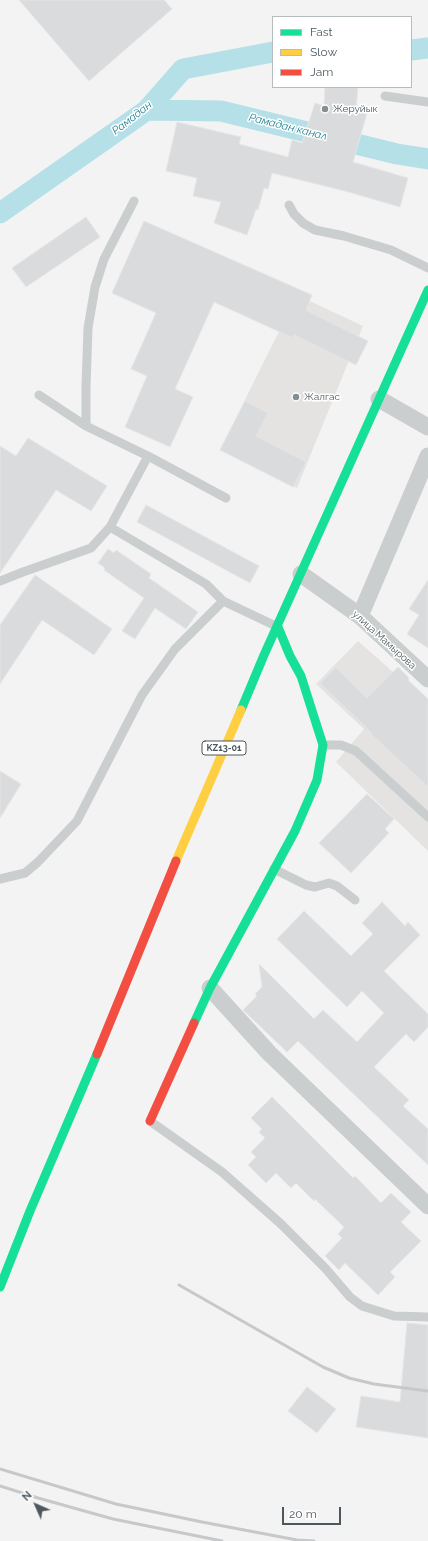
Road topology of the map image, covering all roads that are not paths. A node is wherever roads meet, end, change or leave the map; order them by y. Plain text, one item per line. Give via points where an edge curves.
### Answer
1 (385, 96) dead end
2 (428, 102) edge
3 (134, 201) dead end
4 (289, 205) dead end
5 (428, 268) edge
6 (428, 290) edge
7 (39, 395) dead end
8 (379, 399) junction
9 (86, 426) junction
10 (428, 427) edge
11 (148, 456) junction
12 (428, 456) edge
13 (226, 498) dead end
14 (110, 527) junction
15 (300, 574) junction
16 (0, 581) edge
17 (223, 601) junction
18 (360, 616) junction
19 (278, 627) junction
20 (428, 679) edge
21 (323, 745) junction
22 (428, 817) edge
23 (274, 869) junction
24 (0, 879) edge
25 (355, 900) dead end
26 (210, 988) junction
27 (150, 1121) joint
28 (428, 1206) edge
29 (0, 1287) edge
30 (428, 1317) edge

1 - 2 lane
3 - 9 lane via 104,259 95,287 88,328
4 - 5 lane via 303,223 315,230 391,250
6 - 8 main road, KZ13-01
7 - 9 lane
8 - 10 street
8 - 15 main road, KZ13-01
9 - 11 lane
11 - 13 lane
11 - 14 lane
12 - 18 street
14 - 16 lane via 91,548
14 - 17 lane via 206,584
15 - 18 street, улица Мамырова
15 - 19 main road, KZ13-01
17 - 19 lane
17 - 24 lane via 175,649 142,695 77,821 25,873
18 - 20 street, улица Мамырова
19 - 21 main road via 301,676
19 - 29 main road, KZ13-01 via 202,799
21 - 22 lane via 341,745 356,751
21 - 23 main road via 317,780 295,831
23 - 25 lane via 306,885 329,883 337,886
23 - 26 main road
26 - 27 main road
26 - 28 street via 269,1053
27 - 30 lane via 222,1172 281,1224 350,1297 362,1306 394,1316

